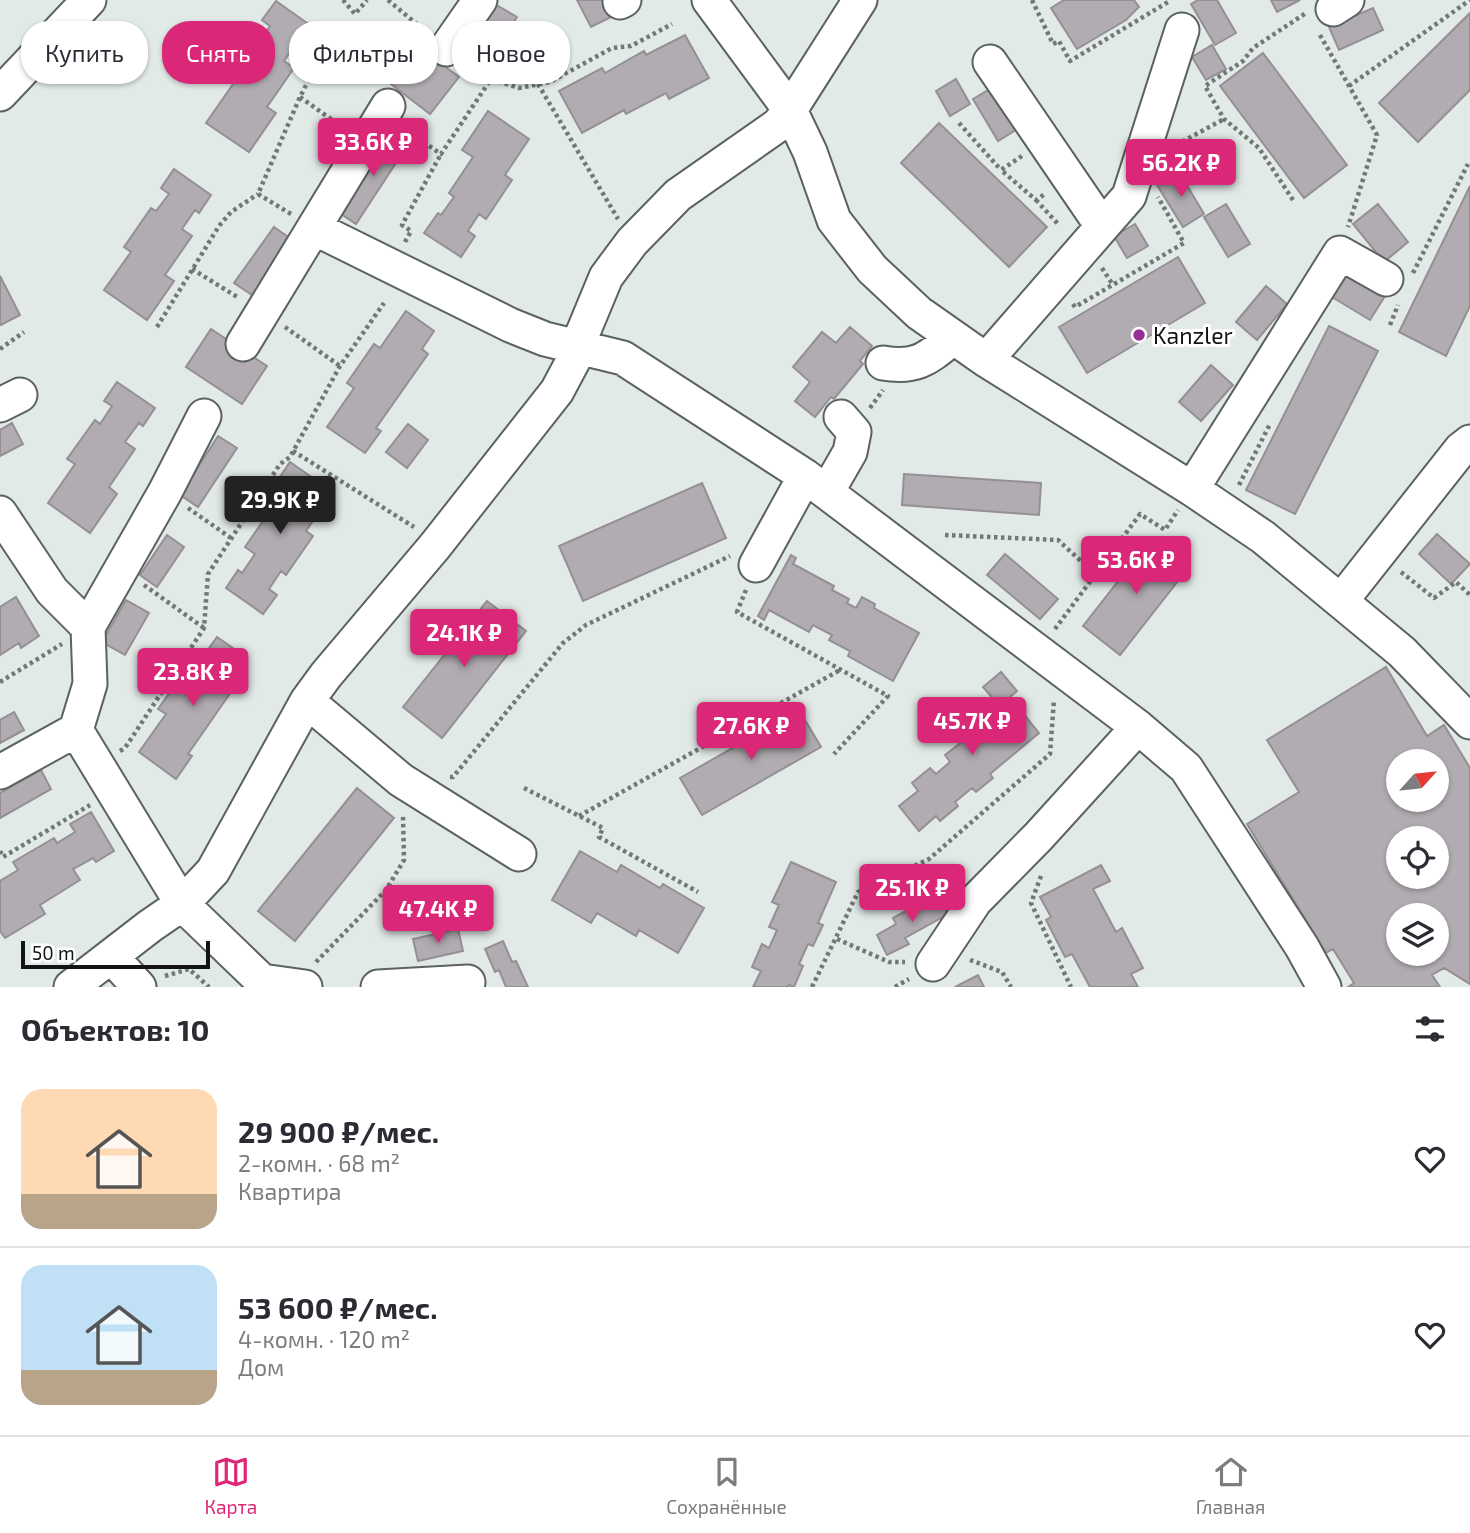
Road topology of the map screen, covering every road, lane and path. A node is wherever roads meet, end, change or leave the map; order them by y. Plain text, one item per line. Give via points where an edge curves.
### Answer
1 (89, 0) edge
2 (342, 0) edge
3 (367, 0) edge
4 (388, 0) edge
5 (480, 0) edge
6 (709, 0) edge
7 (860, 0) edge
8 (1032, 0) edge
9 (1470, 0) edge
10 (1334, 4) edge
11 (672, 24) dead end
12 (1182, 30) joint
13 (446, 49) junction
14 (452, 53) edge
15 (990, 62) dead end
16 (570, 71) edge
17 (307, 84) edge
18 (488, 84) edge
19 (507, 84) edge
20 (538, 84) joint
21 (1349, 86) junction
22 (0, 94) edge
23 (300, 97) junction
24 (386, 110) joint
25 (790, 110) junction
26 (1224, 119) junction
27 (959, 123) dead end
28 (365, 143) junction
29 (1164, 151) dead end
30 (441, 154) junction
31 (1468, 164) dead end
32 (1001, 170) dead end
33 (1154, 190) dead end
34 (258, 194) junction
35 (1035, 200) dead end
36 (1293, 200) dead end
37 (1058, 225) dead end
38 (1102, 226) junction
39 (314, 228) junction
40 (632, 242) junction
41 (1340, 253) junction
42 (392, 266) junction
43 (1057, 278) junction
44 (1386, 279) joint
45 (384, 303) dead end
46 (157, 327) dead end
47 (24, 332) dead end
48 (953, 338) junction
49 (243, 344) dead end
50 (577, 347) junction
51 (0, 349) edge
52 (986, 360) junction
53 (891, 364) joint
54 (204, 416) dead end
55 (847, 424) joint
56 (1470, 442) edge
57 (293, 451) junction
58 (816, 484) junction
59 (1192, 489) junction
60 (164, 492) junction
61 (0, 513) edge
62 (945, 535) dead end
63 (231, 538) junction
64 (435, 546) junction
65 (1378, 554) junction
66 (756, 565) junction
67 (121, 568) junction
68 (1096, 575) junction
69 (1470, 595) edge
70 (1341, 601) junction
71 (88, 627) junction
72 (204, 628) junction
73 (1038, 652) junction
74 (840, 669) junction
75 (0, 682) edge
76 (1054, 695) dead end
77 (307, 701) junction
78 (1470, 722) edge
79 (1138, 727) junction
80 (76, 730) junction
81 (834, 754) dead end
82 (0, 772) edge
83 (106, 778) junction
84 (524, 788) dead end
85 (415, 789) junction
86 (579, 816) junction
87 (1029, 846) junction
88 (1, 855) edge
89 (519, 855) dead end
90 (698, 892) dead end
91 (182, 904) junction
92 (837, 939) junction
93 (111, 956) junction
94 (923, 963) junction
95 (468, 982) dead end
96 (150, 983) edge
97 (299, 986) edge
98 (71, 987) edge
99 (209, 987) edge
100 (378, 987) edge
101 (812, 987) edge
102 (1011, 987) edge
103 (1071, 987) edge
104 (1324, 987) edge

1 - 22 street
2 - 3 path via 355,14
4 - 13 path
5 - 13 street
6 - 25 street
7 - 25 street
8 - 12 path via 1053,44 1059,41 1070,61 1168,2
9 - 21 path
10 - 21 path via 1320,34
10 - 26 path via 1253,48 1243,61 1205,86
11 - 16 path
12 - 38 street via 1129,196
13 - 14 path
15 - 38 street
17 - 23 path
18 - 30 path
19 - 20 path via 519,88
20 - 40 path
21 - 41 path via 1377,135
23 - 28 path
23 - 34 path
24 - 28 street
24 - 30 path
25 - 40 street via 778,125 678,195
25 - 48 street via 834,220 852,246 919,313
26 - 29 path
26 - 36 path via 1259,148
27 - 32 path
28 - 39 street
30 - 42 path via 402,225 411,231
31 - 44 path via 1404,291
33 - 43 path via 1184,243 1075,307
34 - 39 path
34 - 46 path via 219,226
35 - 37 path
38 - 43 street
39 - 42 street
39 - 49 street
40 - 50 street via 606,277
41 - 44 street
41 - 59 street
42 - 50 street via 510,325
43 - 52 street
45 - 57 path via 340,366
47 - 51 path
48 - 52 street
48 - 53 street via 925,361
50 - 58 street via 623,358
50 - 64 street via 557,391
52 - 59 street
53 - 55 path
54 - 60 street
55 - 58 street via 850,453
56 - 65 street
57 - 63 path
57 - 64 path via 408,522
58 - 66 street
58 - 73 street
59 - 68 path via 1165,530 1140,514
59 - 70 street via 1264,537
60 - 63 path
60 - 67 street
61 - 71 street via 52,591
62 - 68 path via 1058,540
63 - 72 path via 208,575
64 - 77 street
65 - 69 path via 1434,598 1456,582
65 - 70 street
66 - 74 path via 737,612
66 - 85 path via 737,553 586,625 563,643 453,777 425,775
67 - 71 street
67 - 72 path
68 - 73 path
70 - 78 street via 1402,652
71 - 75 path
71 - 80 street via 90,684
72 - 83 path
73 - 79 street
74 - 81 path via 888,696
74 - 86 path
76 - 92 path via 1050,754 929,859 858,892
77 - 85 street
77 - 91 street via 226,850
79 - 87 street
79 - 104 street via 1186,768
80 - 82 street
80 - 83 street
83 - 88 path
83 - 91 street
84 - 86 path
85 - 89 street
85 - 97 path via 405,802 402,819 404,860 386,890
86 - 90 path via 603,828 599,837
87 - 94 street
87 - 103 path via 1044,866 1031,902
91 - 93 street
91 - 97 street via 262,981
92 - 94 path via 889,962
92 - 101 path
93 - 96 street
93 - 98 street
94 - 102 path via 971,960 1002,971
95 - 100 street
96 - 99 path via 189,969

